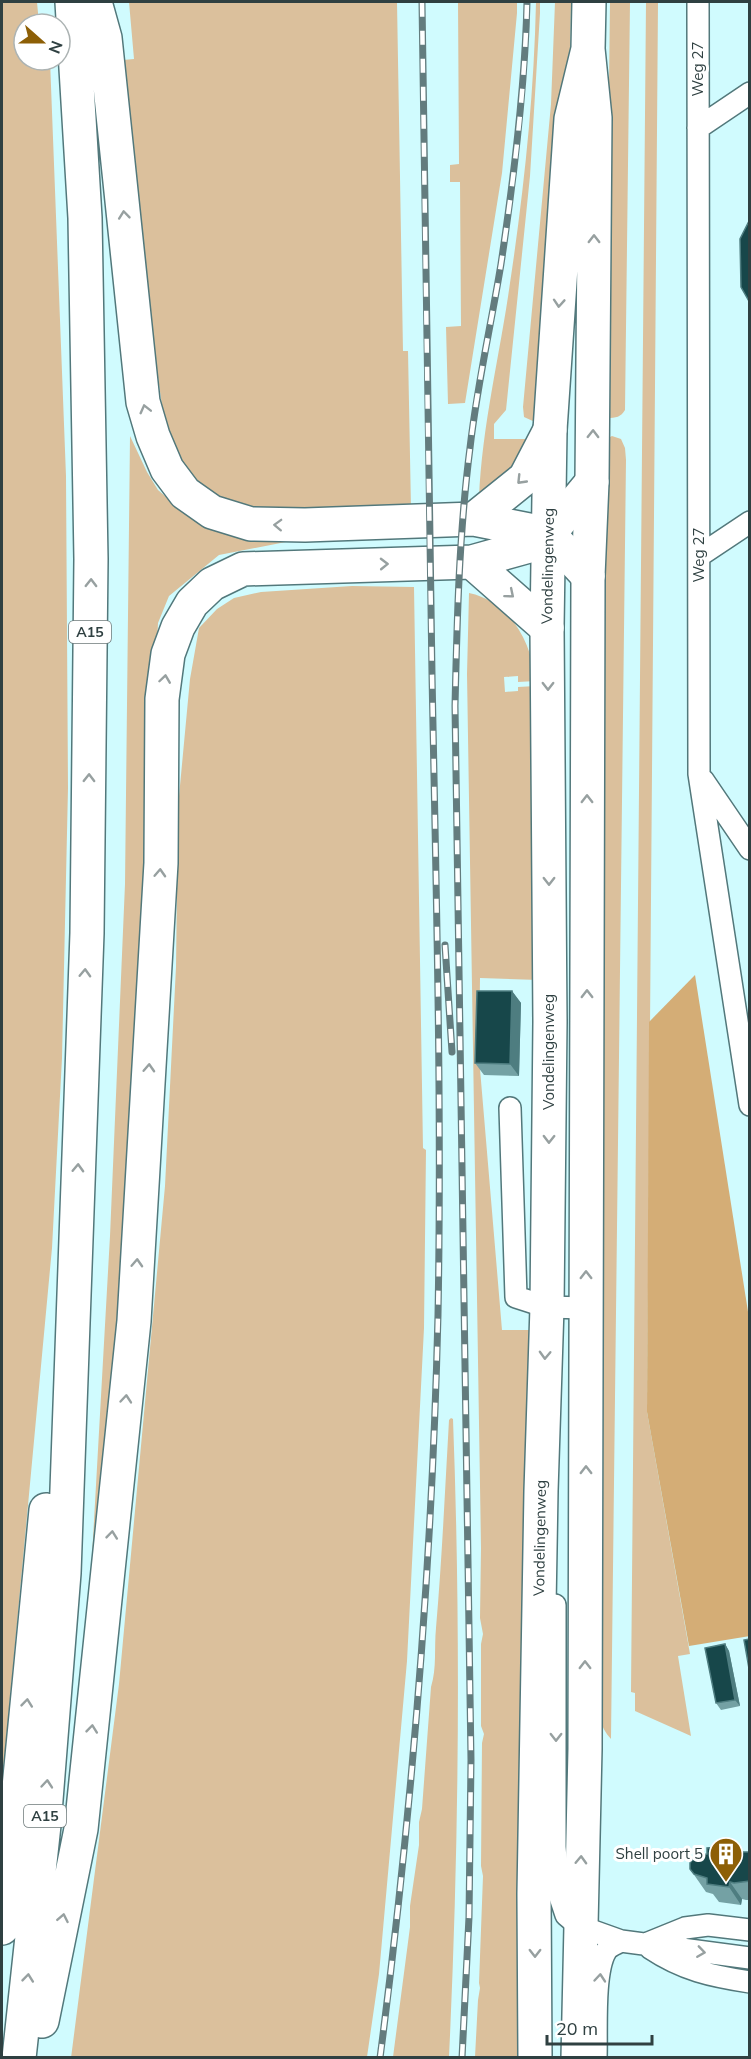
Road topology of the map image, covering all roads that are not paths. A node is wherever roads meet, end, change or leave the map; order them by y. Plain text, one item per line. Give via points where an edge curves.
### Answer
1 (72, 2) edge
2 (95, 2) edge
3 (589, 2) edge
4 (698, 2) edge
5 (89, 38) junction
6 (588, 49) junction
7 (750, 93) edge
8 (698, 128) junction
9 (550, 430) junction
10 (592, 482) junction
11 (474, 519) junction
12 (750, 522) edge
13 (549, 534) junction
14 (699, 556) junction
15 (472, 562) junction
16 (588, 576) junction
17 (547, 628) junction
18 (699, 774) junction
19 (750, 849) edge
20 (745, 1047) edge
21 (750, 1105) edge
22 (510, 1108) dead end
23 (76, 1226) junction
24 (547, 1307) junction
25 (586, 1308) junction
26 (541, 1491) junction
27 (579, 1926) junction
28 (2, 1928) edge
29 (750, 1930) edge
30 (621, 1941) junction
31 (645, 1944) junction
32 (750, 1958) edge
33 (750, 1982) edge
34 (19, 2058) edge
35 (35, 2058) edge
36 (535, 2058) edge
37 (578, 2058) edge
38 (596, 2058) edge

1 - 5 main road, A15
2 - 5 main road, A15
3 - 6 main road, Vondelingenweg
4 - 8 lane, Weg 27
11 -> 5 main road, A15 via 251,524 212,512 185,493 167,469 143,402
23 -> 5 main road, A15 via 87,933 91,559 85,218
6 -> 9 main road, Vondelingenweg via 571,119
10 -> 6 main road, Vondelingenweg via 595,118
7 - 8 lane
8 - 14 lane, Weg 27
9 -> 11 main road via 525,478
9 - 13 main road, Vondelingenweg
10 - 13 main road, A15
10 - 16 main road, Vondelingenweg
11 - 13 main road, A15
12 - 14 lane
13 - 15 main road, A15 via 530,546
13 - 16 main road
13 - 17 main road, Vondelingenweg
14 - 18 lane, Weg 27
15 -> 17 main road
35 -> 15 main road, A15 via 81,1829 134,1321 161,863 162,699 168,654 192,603 212,584 243,569
25 -> 16 main road, Vondelingenweg
17 -> 24 main road, Vondelingenweg
18 - 19 lane
18 - 20 lane, Weg 27
20 - 21 lane, Weg 27
22 - 24 lane via 516,1297
28 -> 23 main road, A15
34 -> 23 main road, A15 via 44,1826 64,1573
24 - 25 lane
24 -> 26 main road, Vondelingenweg
27 -> 25 main road, Vondelingenweg via 585,1749
26 -> 27 lane via 554,1554 555,1847 566,1915
26 -> 36 main road, Vondelingenweg
27 - 30 lane
27 - 37 main road, Vondelingenweg
29 - 31 lane via 708,1925 686,1928
30 - 31 lane
38 -> 30 lane via 601,1964 607,1949
31 -> 32 lane
31 - 33 lane via 677,1965

